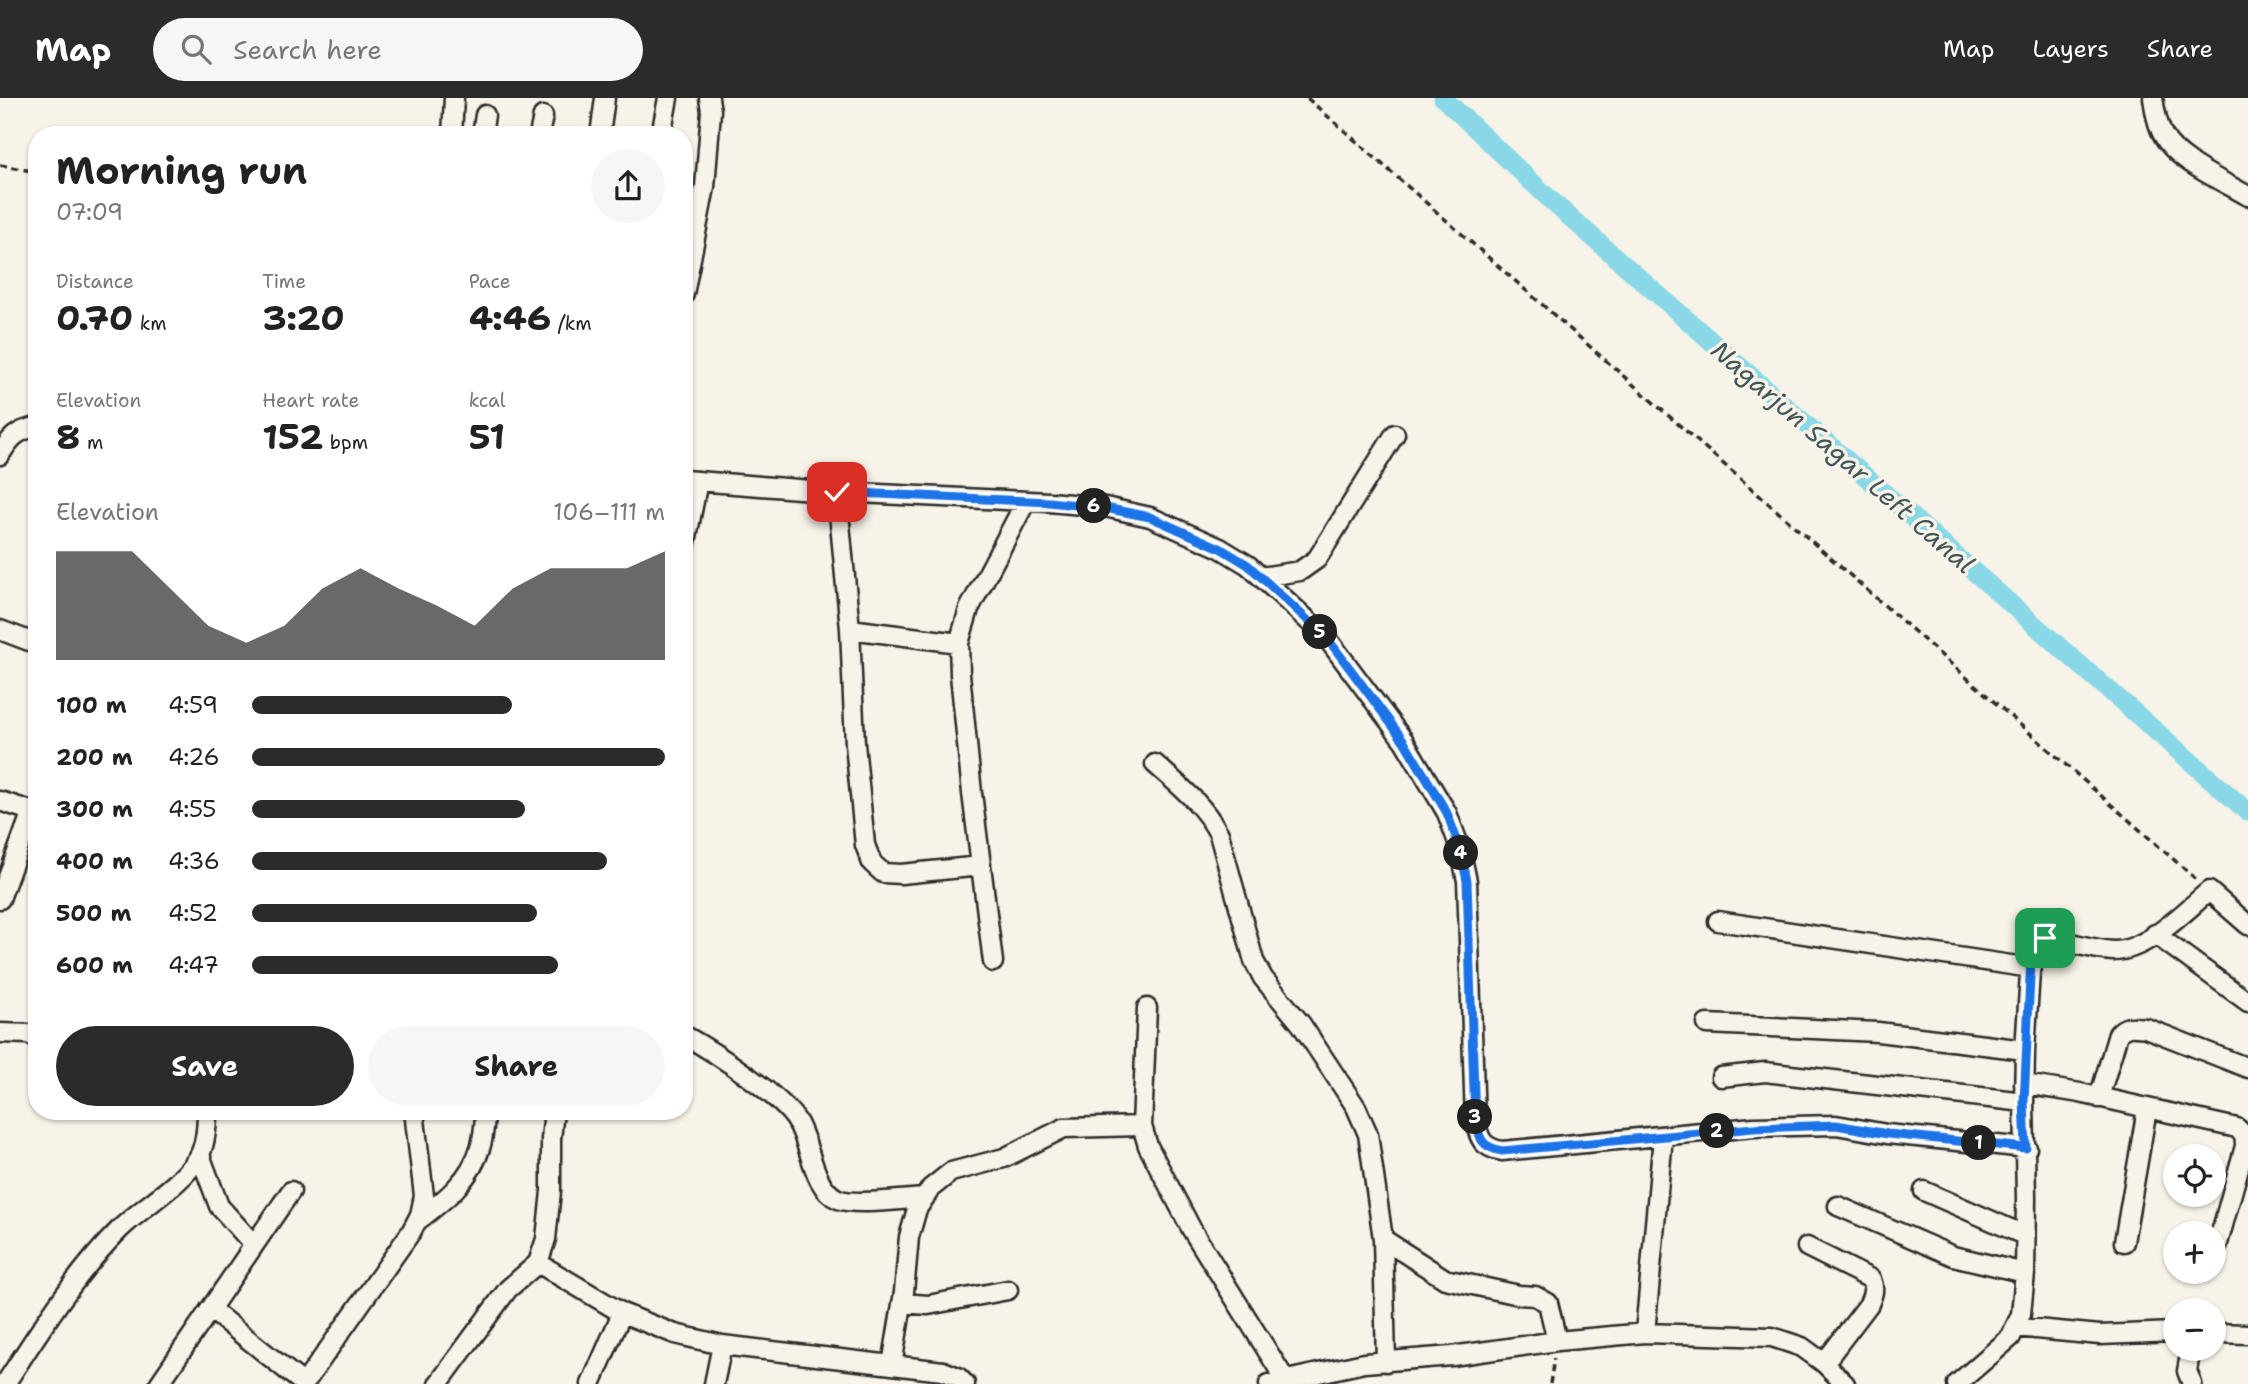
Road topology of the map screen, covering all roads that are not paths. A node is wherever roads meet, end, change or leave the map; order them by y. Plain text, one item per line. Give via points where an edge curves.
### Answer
1 (454, 98) edge
2 (605, 98) edge
3 (668, 98) edge
4 (709, 98) edge
5 (2153, 98) edge
6 (485, 115) dead end
7 (543, 116) dead end
8 (452, 126) edge
9 (483, 126) edge
10 (541, 126) edge
11 (601, 126) edge
12 (663, 126) edge
13 (2248, 195) edge
14 (693, 248) edge
15 (28, 428) edge
16 (1395, 434) dead end
17 (0, 455) edge
18 (693, 480) edge
19 (837, 492) junction
20 (1026, 501) junction
21 (1261, 577) junction
22 (850, 629) junction
23 (0, 630) edge
24 (28, 641) edge
25 (959, 643) junction
26 (1155, 765) dead end
27 (0, 801) edge
28 (28, 810) edge
29 (28, 827) edge
30 (981, 866) junction
31 (0, 899) edge
32 (1718, 921) dead end
33 (2248, 925) edge
34 (2155, 934) junction
35 (993, 962) dead end
36 (2031, 968) junction
37 (2248, 1002) edge
38 (1147, 1008) dead end
39 (1706, 1024) dead end
40 (0, 1033) edge
41 (28, 1034) edge
42 (693, 1040) edge
43 (2025, 1050) junction
44 (2248, 1068) edge
45 (1721, 1077) dead end
46 (2024, 1093) junction
47 (2099, 1098) junction
48 (2147, 1109) junction
49 (206, 1120) edge
50 (415, 1120) edge
51 (485, 1120) edge
52 (554, 1120) edge
53 (1142, 1126) junction
54 (1663, 1136) junction
55 (2026, 1148) junction
56 (200, 1155) junction
57 (291, 1191) dead end
58 (1924, 1191) dead end
59 (925, 1198) junction
60 (1838, 1206) dead end
61 (417, 1221) junction
62 (2224, 1221) edge
63 (2024, 1234) junction
64 (1383, 1239) junction
65 (2124, 1242) dead end
66 (254, 1245) junction
67 (1807, 1247) dead end
68 (538, 1263) junction
69 (2025, 1273) junction
70 (1009, 1290) dead end
71 (902, 1303) junction
72 (211, 1309) junction
73 (622, 1313) junction
74 (2015, 1327) junction
75 (2163, 1332) edge
76 (1645, 1333) junction
77 (2226, 1333) edge
78 (2248, 1334) edge
79 (1557, 1341) junction
80 (722, 1345) junction
81 (2189, 1361) edge
82 (1386, 1362) junction
83 (1824, 1363) junction
84 (892, 1365) junction
85 (1281, 1382) edge
86 (5, 1384) edge
87 (159, 1384) edge
88 (304, 1384) edge
89 (438, 1384) edge
90 (592, 1384) edge
91 (713, 1384) edge
92 (965, 1384) edge
93 (1844, 1384) edge
94 (1957, 1384) edge
95 (2192, 1384) edge

1 - 8 street
2 - 11 street
3 - 12 street
4 - 14 street via 705,187
5 - 13 street via 2164,138 2184,158
6 - 9 street
7 - 10 street
15 - 17 street via 10,438
16 - 21 street via 1317,559 1300,571
18 - 19 street
19 - 20 street
19 - 22 street
20 - 21 street via 1150,517 1220,548
20 - 25 street via 970,609
21 - 54 street via 1327,638 1404,741 1447,813 1467,881 1475,1121 1480,1137 1489,1148 1502,1151
22 - 25 street
22 - 30 street via 855,744 865,845 872,863 883,873 901,874
23 - 24 street
25 - 30 street
26 - 64 street via 1209,815 1219,834 1254,961 1356,1107 1368,1134
27 - 28 street
29 - 31 street
30 - 35 street
32 - 36 street
33 - 34 street via 2209,891
34 - 36 street via 2137,946 2114,951 2045,938 2033,948
34 - 37 street
36 - 43 street
38 - 53 street
39 - 43 street via 1878,1032
40 - 41 street
42 - 59 street via 779,1101 795,1119 825,1191 852,1201
43 - 46 street
44 - 47 street via 2130,1026 2118,1034
45 - 46 street via 1765,1072
46 - 47 street
46 - 55 street
47 - 48 street
48 - 62 street via 2237,1128 2245,1136
48 - 65 street
49 - 56 street
50 - 61 street via 424,1196
51 - 61 street via 481,1146 468,1172 448,1199
52 - 68 street via 546,1239
53 - 59 street via 1064,1128 1004,1158 951,1172
53 - 85 street via 1192,1230
54 - 55 street via 1836,1125
54 - 76 street
55 - 63 street
56 - 66 street via 219,1206
56 - 86 street via 188,1171 119,1230 76,1281
57 - 66 street
58 - 63 street
59 - 71 street via 909,1237
60 - 69 street via 1953,1256
61 - 88 street
63 - 69 street
64 - 79 street via 1445,1279 1535,1296 1548,1303
64 - 82 street
66 - 72 street
67 - 83 street via 1871,1279 1874,1286 1869,1304
68 - 73 street
68 - 89 street via 508,1289
69 - 74 street via 2021,1314
70 - 71 street via 928,1305
71 - 84 street
72 - 87 street
72 - 88 street
73 - 80 street via 675,1334
73 - 90 street
74 - 75 street via 2100,1335
74 - 94 street via 2011,1337
76 - 79 street
76 - 83 street via 1772,1338 1802,1347
77 - 78 street
79 - 82 street
80 - 84 street
80 - 91 street
81 - 95 street
82 - 85 street
83 - 93 street
84 - 92 street via 943,1370

